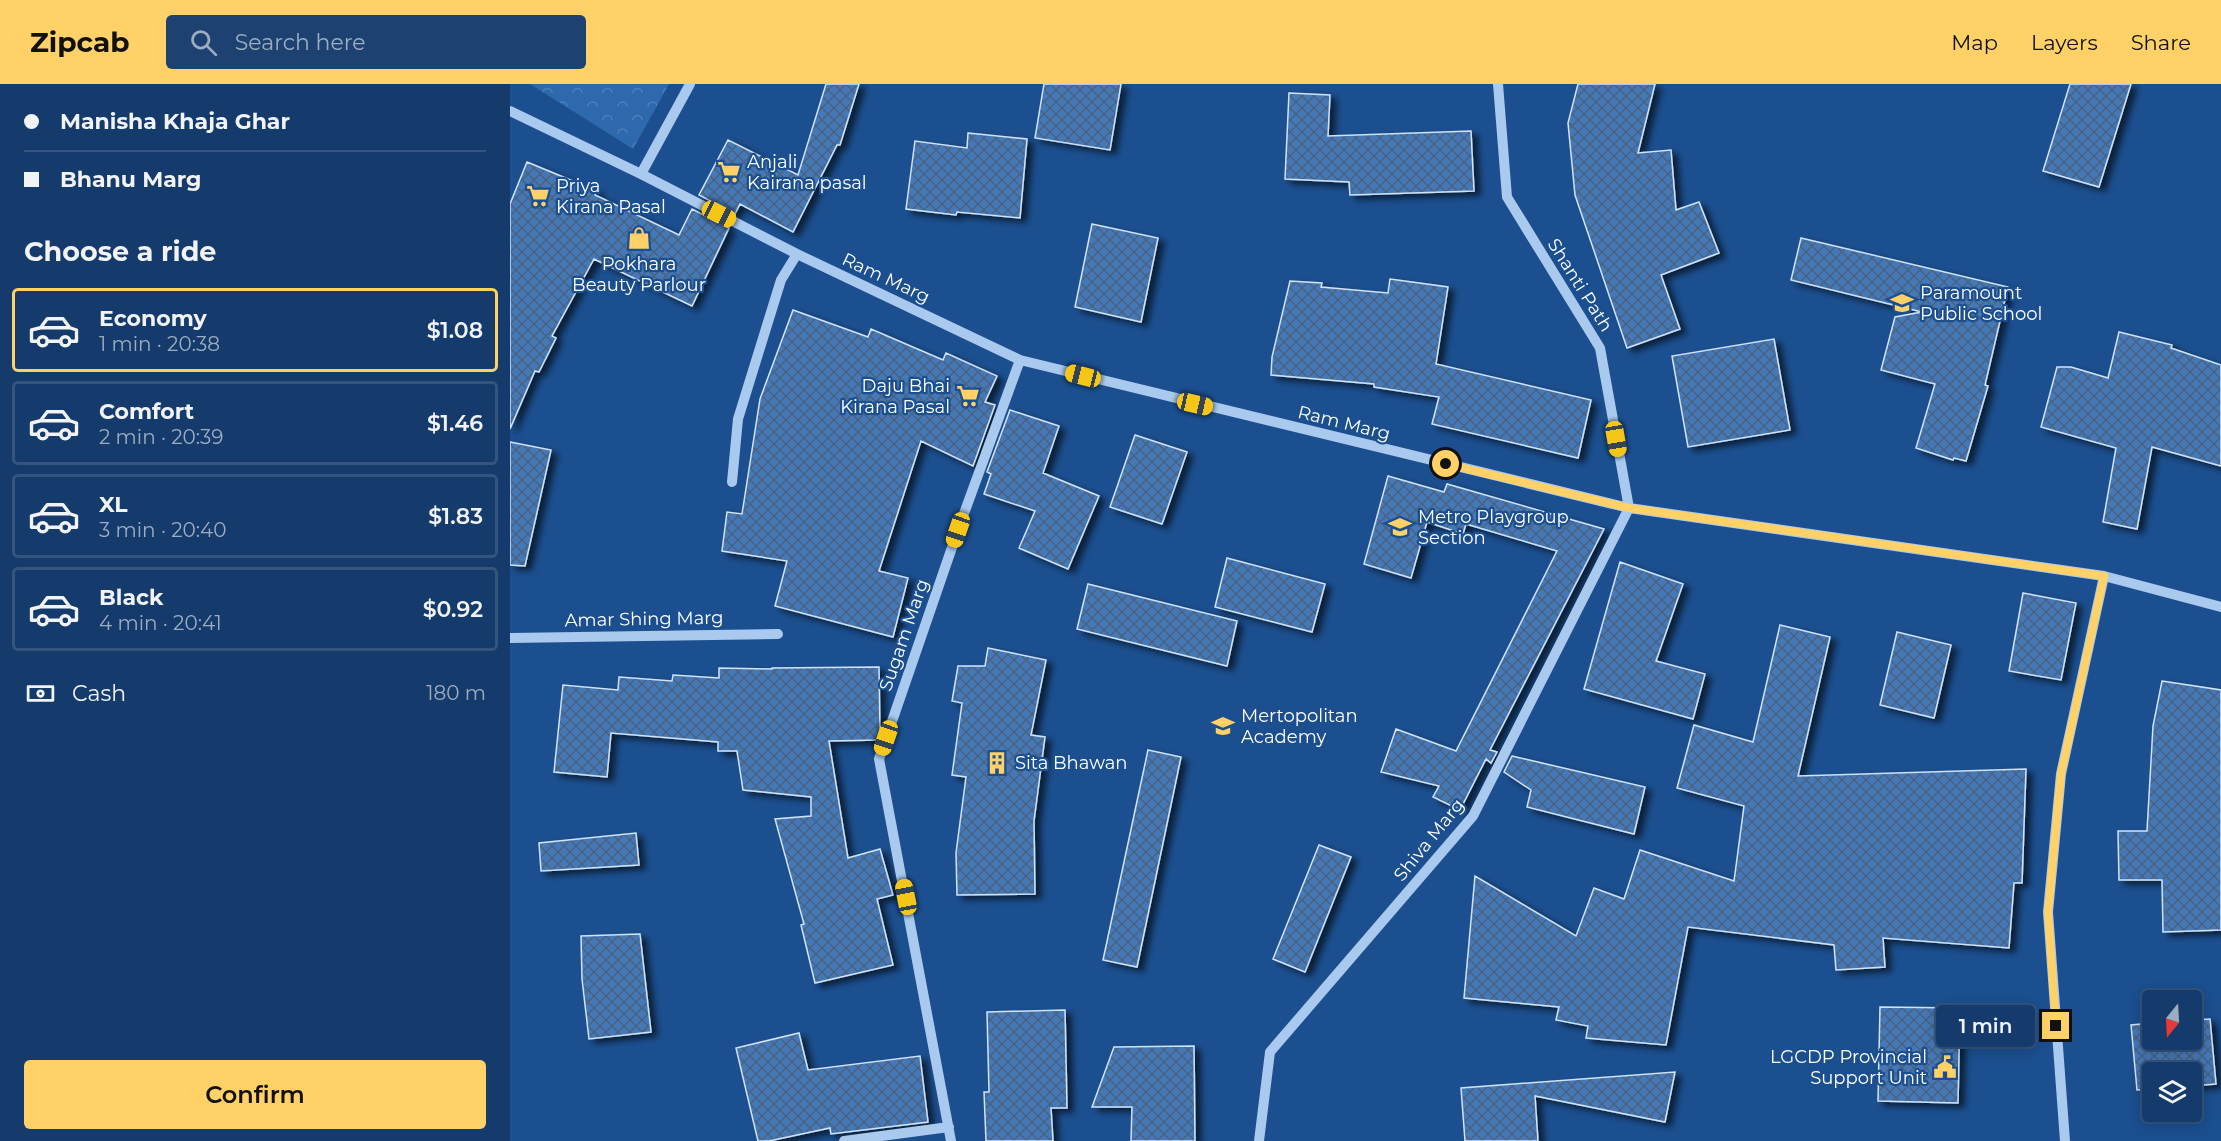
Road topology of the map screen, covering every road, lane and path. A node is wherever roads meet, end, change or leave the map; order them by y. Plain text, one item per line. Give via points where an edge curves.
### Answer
1 (690, 84) edge
2 (1498, 84) edge
3 (510, 111) edge
4 (640, 174) junction
5 (797, 254) junction
6 (1020, 360) junction
7 (732, 482) dead end
8 (1629, 508) junction
9 (2104, 576) junction
10 (2221, 607) edge
11 (778, 634) dead end
12 (510, 638) edge
13 (950, 1127) junction
14 (844, 1141) edge
15 (951, 1141) edge
16 (1259, 1141) edge
17 (2065, 1141) edge

1 - 4 street
2 - 8 street, Shanti Path via 1507,197 1600,348
3 - 4 street, Ram Marg
4 - 5 street, Ram Marg
5 - 6 street, Ram Marg
5 - 7 street via 781,280 738,419
6 - 8 street, Ram Marg
6 - 13 street, Sugam Marg via 879,759
8 - 9 street, Ram Marg
8 - 16 street, Shiva Marg via 1473,816 1270,1052
9 - 10 street, Ram Marg
9 - 17 street via 2061,774 2048,912
11 - 12 street, Amar Shing Marg
13 - 14 street
13 - 15 street, Sugam Marg

